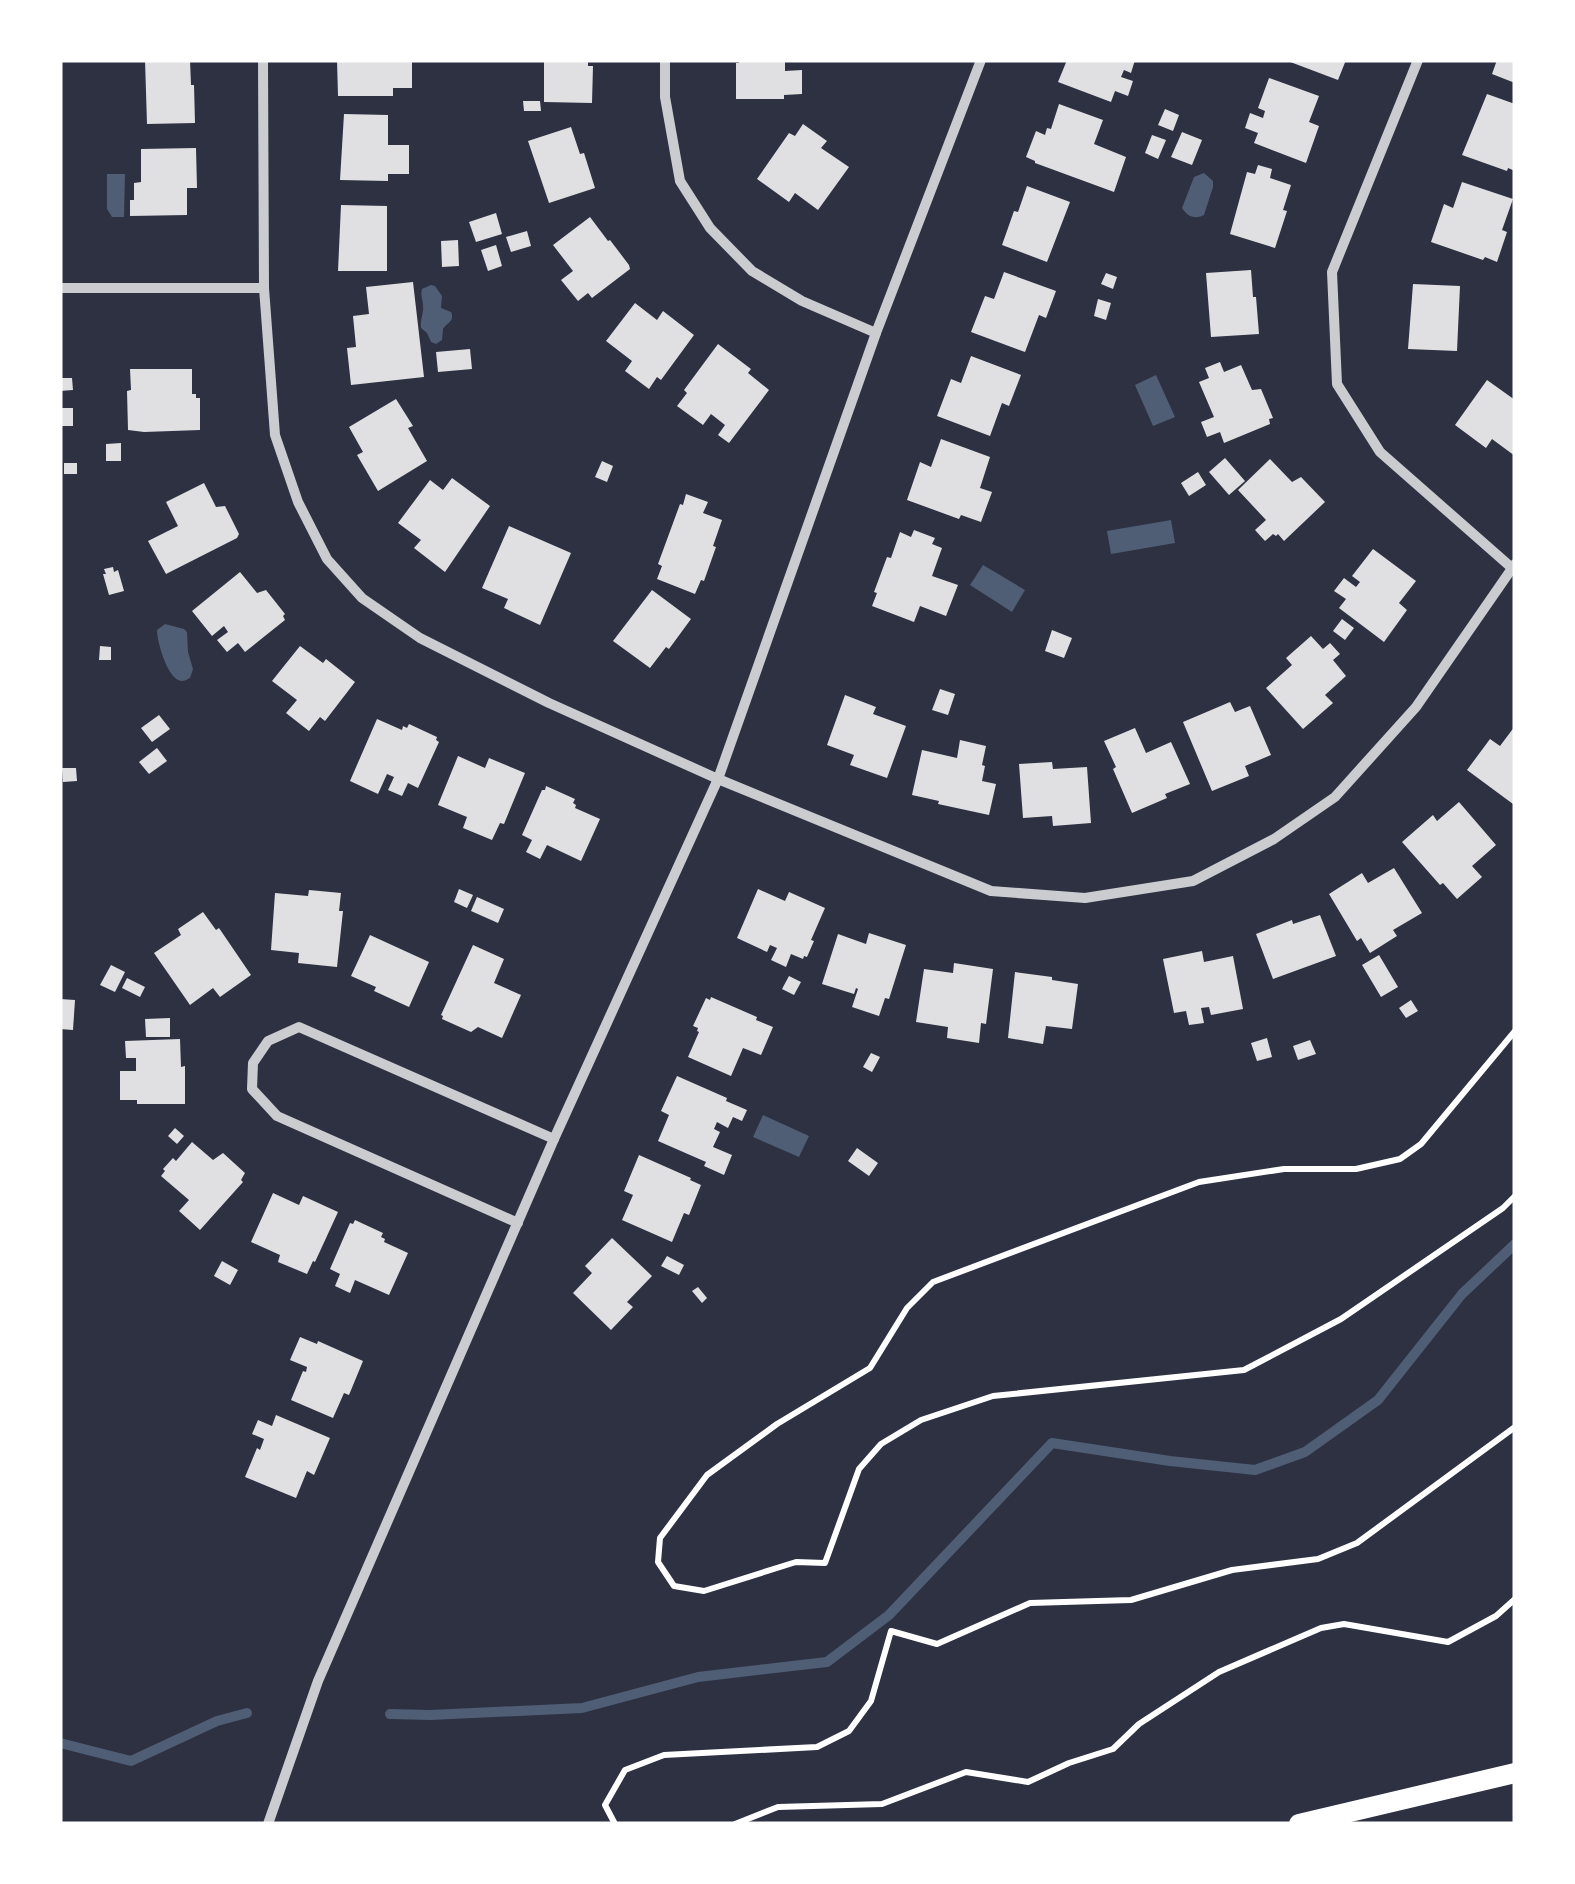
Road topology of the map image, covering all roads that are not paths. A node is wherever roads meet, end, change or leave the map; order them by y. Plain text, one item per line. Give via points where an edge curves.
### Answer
1 (263, 60) edge
2 (665, 60) edge
3 (981, 60) edge
4 (1418, 60) edge
5 (60, 288) edge
6 (264, 288) junction
7 (876, 333) junction
8 (1513, 566) edge
9 (718, 778) junction
10 (554, 1139) junction
11 (518, 1223) junction
12 (1515, 1773) edge
13 (268, 1824) edge
14 (1299, 1824) edge

1 - 6 street
2 - 7 street via 680,181 710,228 752,272
3 - 7 street
4 - 8 street via 1332,272 1337,384 1380,452
5 - 6 street
6 - 9 street via 275,435 320,545 362,598 420,638 549,704
7 - 9 street
8 - 9 street via 1416,707 1335,796 1274,839 1193,881 1085,898 991,891
9 - 10 street
10 - 11 street
10 - 11 street via 299,1027 268,1041 252,1063 252,1089 277,1116
11 - 13 street via 318,1681
12 - 14 main road

